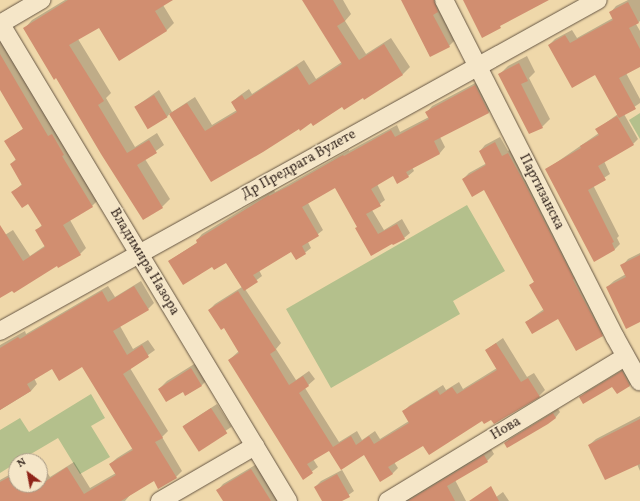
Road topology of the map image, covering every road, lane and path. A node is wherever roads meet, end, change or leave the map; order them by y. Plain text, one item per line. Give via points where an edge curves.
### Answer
1 (41, 0) edge
2 (444, 0) edge
3 (598, 0) edge
4 (0, 23) edge
5 (478, 67) junction
6 (139, 253) junction
7 (0, 331) edge
8 (625, 357) junction
9 (640, 382) edge
10 (255, 446) junction
11 (160, 501) edge
12 (288, 501) edge
13 (388, 501) edge

1 - 4 street
2 - 5 street, Партизанска
3 - 5 street, Др Предрага Вулете
4 - 6 street, Владимира Назора
5 - 6 street, Др Предрага Вулете
5 - 8 street, Партизанска
6 - 7 street, Др Предрага Вулете
6 - 10 street, Владимира Назора
8 - 9 street, Партизанска
8 - 13 street, Нова
10 - 11 street
10 - 12 street, Владимира Назора

